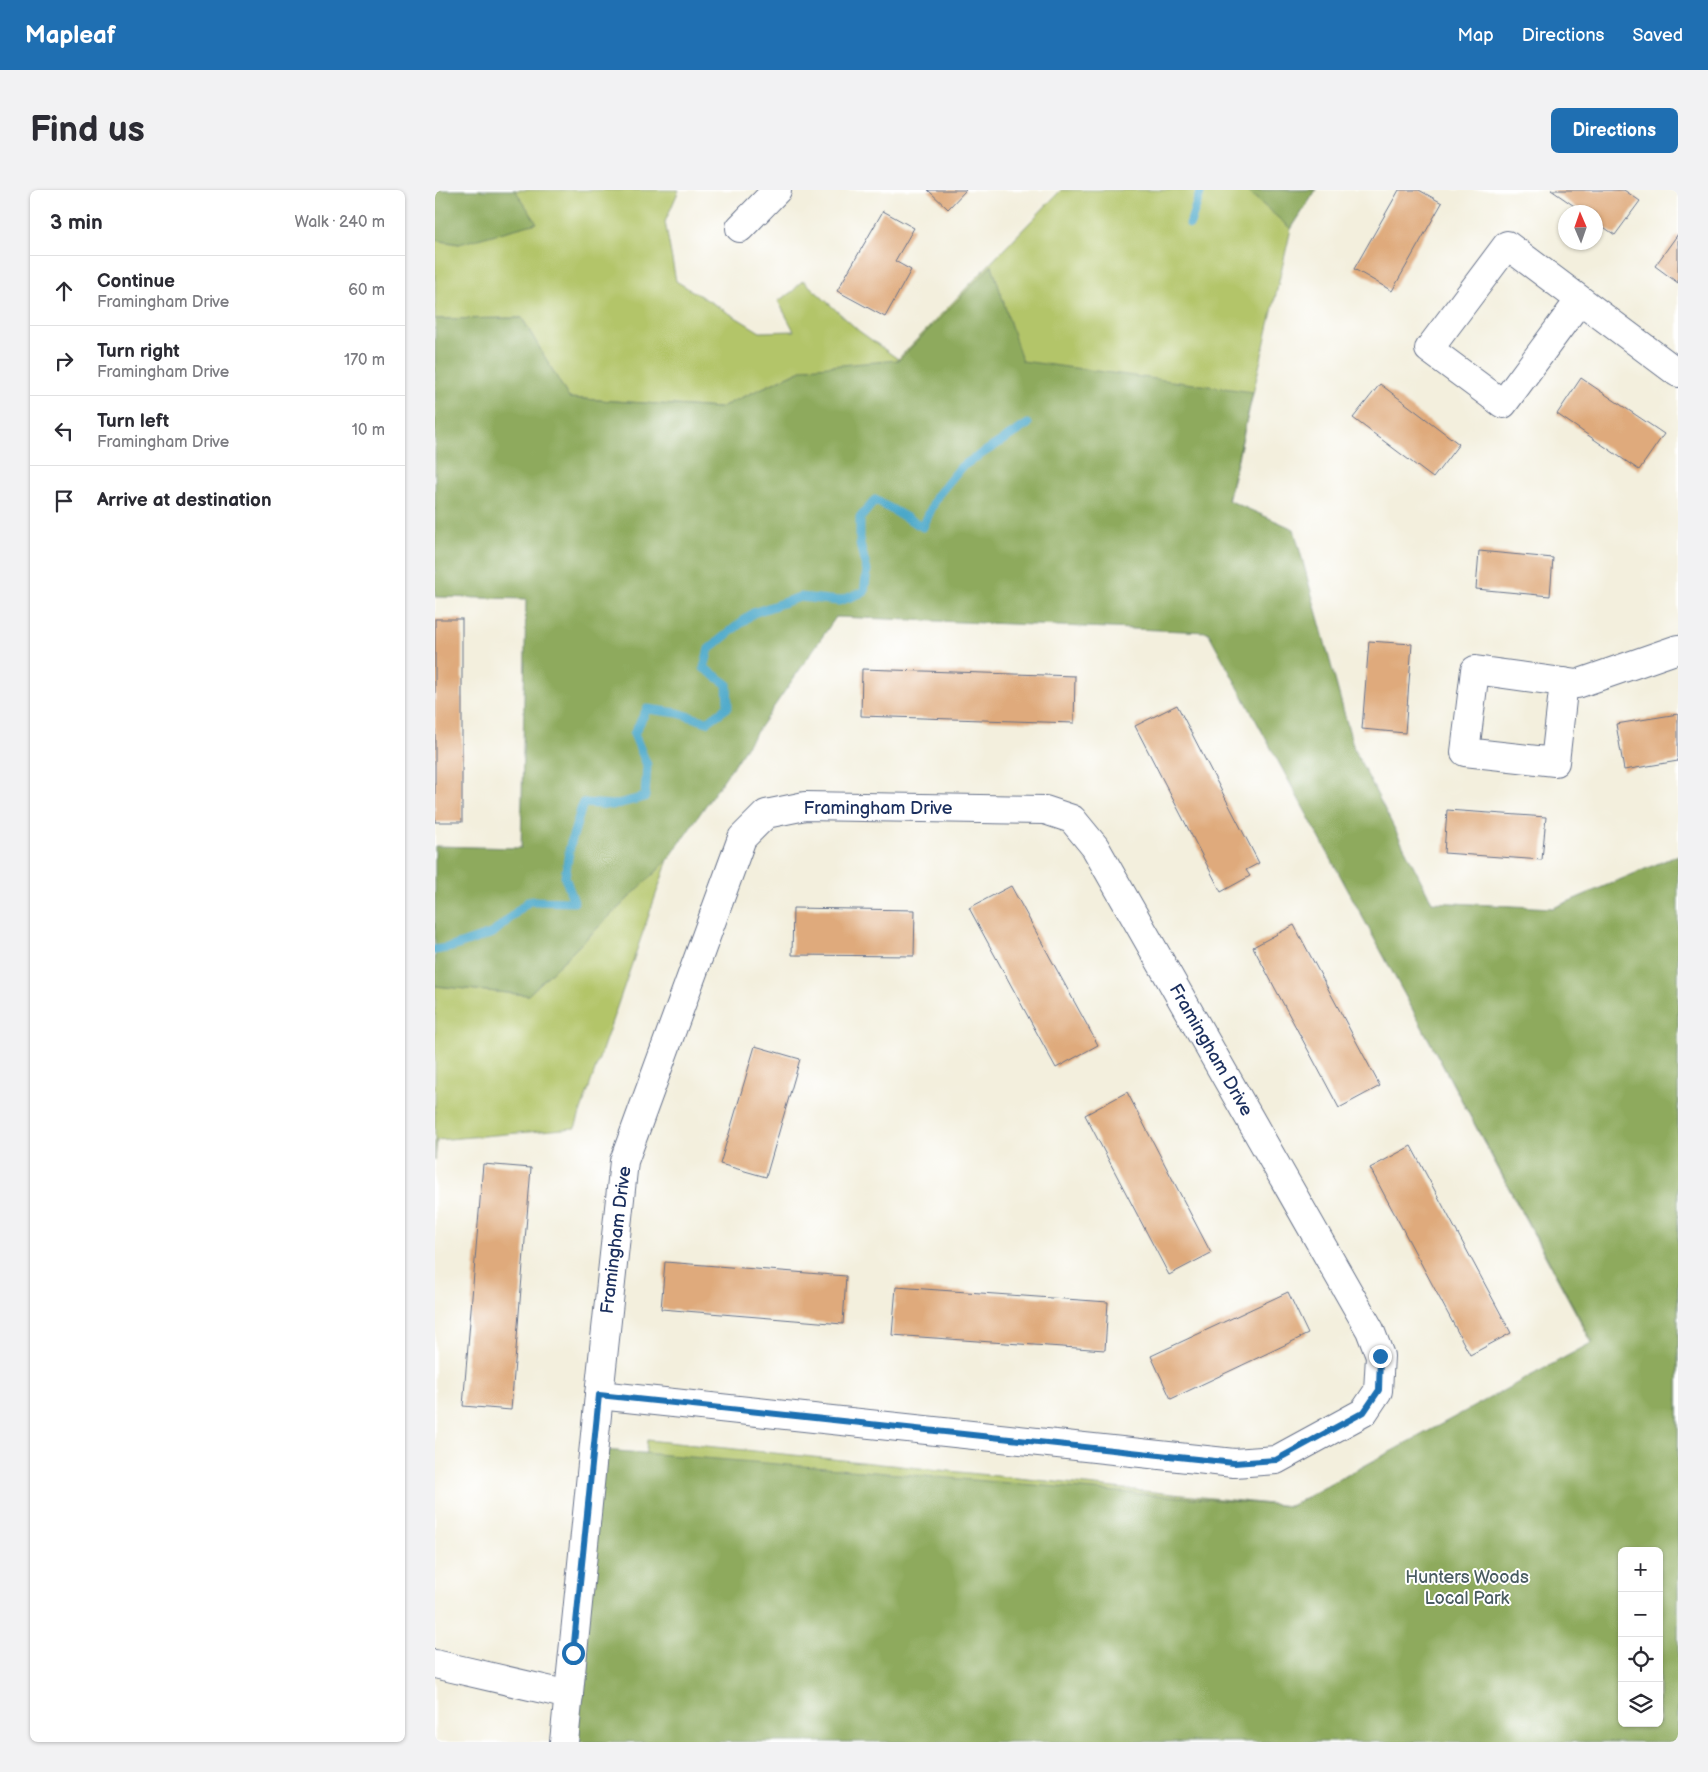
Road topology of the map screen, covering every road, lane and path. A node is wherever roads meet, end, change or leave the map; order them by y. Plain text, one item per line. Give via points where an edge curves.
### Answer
1 (777, 190) edge
2 (740, 228) dead end
3 (1579, 301) junction
4 (1678, 373) edge
5 (1678, 649) edge
6 (1564, 682) dead end
7 (599, 1395) junction
8 (435, 1664) edge
9 (569, 1695) junction
10 (564, 1742) edge

1 - 2 street
3 - 3 street via 1507,245 1429,349 1503,404
3 - 4 street
5 - 6 street via 1577,684
7 - 7 street, Framingham Drive via 1234,1463 1276,1460 1364,1412 1379,1390 1380,1356 1371,1330 1100,855 1072,820 1045,810 805,806 766,814 742,838 624,1161
7 - 9 street, Framingham Drive
8 - 9 street
9 - 10 street, Framingham Drive

